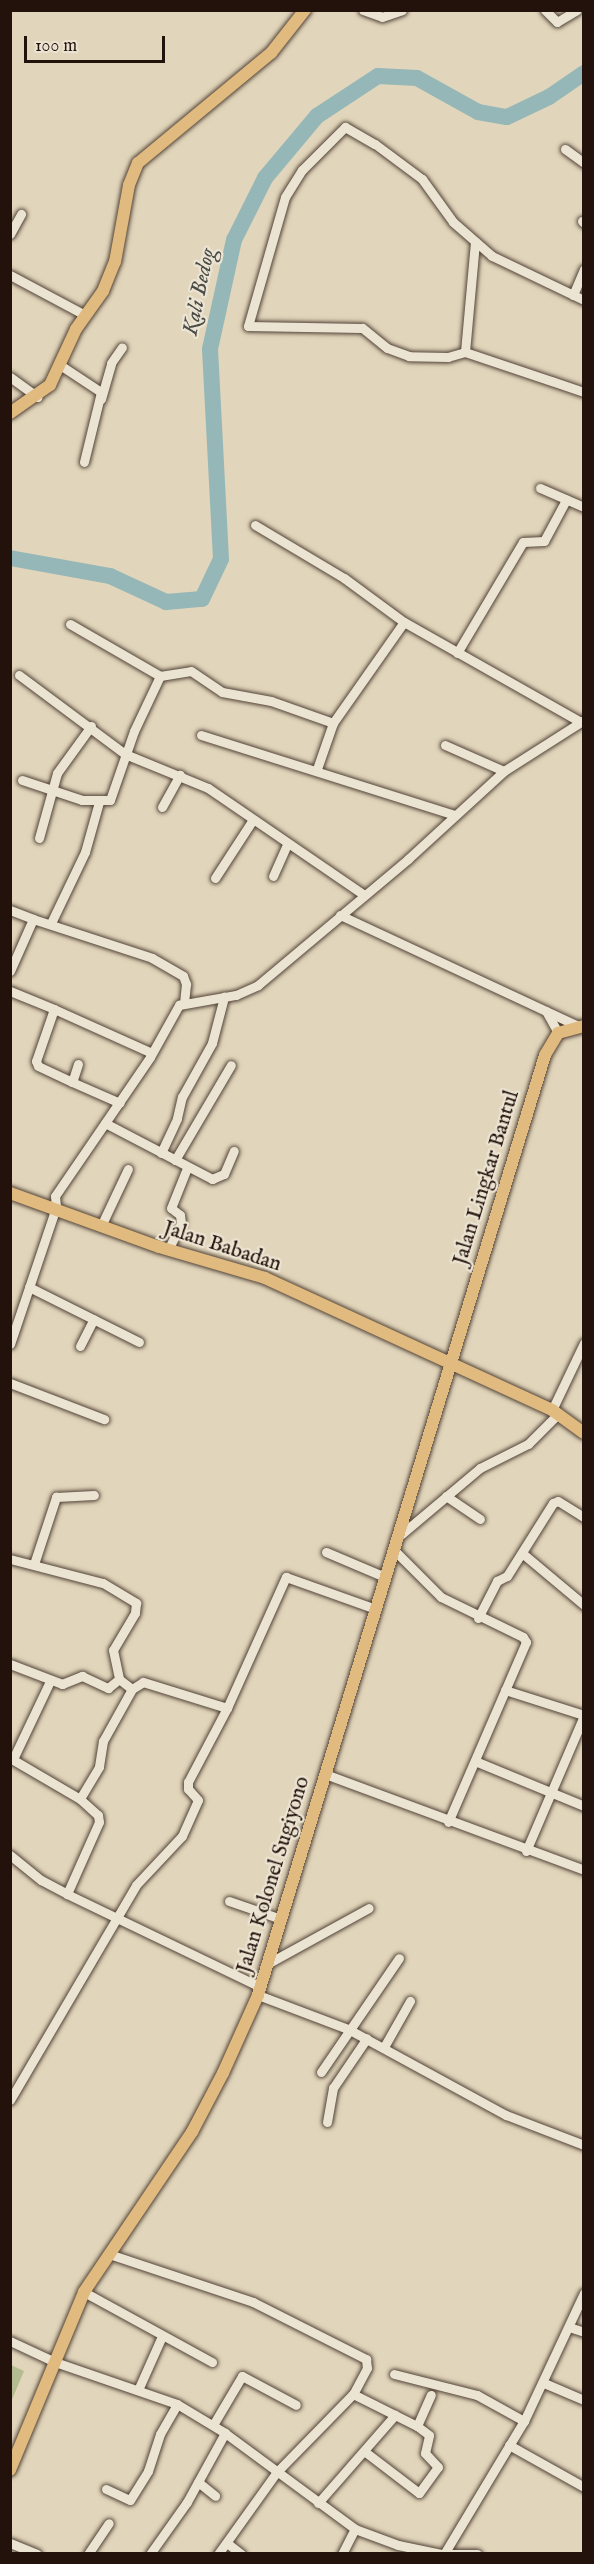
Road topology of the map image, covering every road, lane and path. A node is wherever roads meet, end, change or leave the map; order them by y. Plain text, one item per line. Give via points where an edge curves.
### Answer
1 (305, 10) edge
2 (363, 10) edge
3 (402, 10) edge
4 (545, 10) edge
5 (577, 10) edge
6 (565, 149) dead end
7 (584, 163) edge
8 (21, 214) dead end
9 (10, 234) edge
10 (475, 242) junction
11 (584, 269) edge
12 (10, 275) edge
13 (573, 295) junction
14 (584, 300) edge
15 (85, 315) junction
16 (122, 346) dead end
17 (465, 351) junction
18 (60, 365) junction
19 (10, 377) edge
20 (584, 392) edge
21 (38, 397) junction
22 (101, 399) junction
23 (10, 413) edge
24 (84, 462) dead end
25 (540, 488) dead end
26 (566, 500) junction
27 (584, 507) edge
28 (255, 525) dead end
29 (404, 622) junction
30 (70, 624) dead end
31 (457, 653) junction
32 (19, 675) dead end
33 (160, 676) junction
34 (582, 721) edge
35 (333, 723) junction
36 (91, 726) junction
37 (201, 735) dead end
38 (445, 745) dead end
39 (125, 754) junction
40 (317, 769) junction
41 (504, 771) junction
42 (180, 775) junction
43 (22, 780) dead end
44 (52, 791) junction
45 (99, 802) junction
46 (162, 807) dead end
47 (455, 815) junction
48 (252, 821) junction
49 (39, 838) dead end
50 (287, 844) junction
51 (273, 876) dead end
52 (215, 878) dead end
53 (363, 894) junction
54 (10, 910) edge
55 (340, 915) junction
56 (33, 919) junction
57 (51, 923) junction
58 (10, 971) edge
59 (10, 991) edge
60 (224, 997) junction
61 (184, 1002) junction
62 (54, 1009) junction
63 (546, 1011) junction
64 (581, 1026) edge
65 (558, 1033) junction
66 (152, 1053) junction
67 (78, 1064) dead end
68 (231, 1065) dead end
69 (72, 1082) junction
70 (120, 1103) junction
71 (105, 1123) junction
72 (234, 1151) dead end
73 (161, 1153) junction
74 (175, 1160) junction
75 (188, 1168) junction
76 (128, 1169) dead end
77 (10, 1193) edge
78 (56, 1207) junction
79 (101, 1226) junction
80 (168, 1250) junction
81 (29, 1287) junction
82 (94, 1319) junction
83 (139, 1342) dead end
84 (584, 1343) edge
85 (10, 1344) edge
86 (80, 1347) dead end
87 (450, 1364) junction
88 (10, 1383) edge
89 (555, 1412) junction
90 (104, 1419) dead end
91 (584, 1433) edge
92 (94, 1495) dead end
93 (446, 1496) junction
94 (584, 1517) edge
95 (480, 1519) dead end
96 (395, 1544) junction
97 (326, 1552) dead end
98 (522, 1553) junction
99 (10, 1559) edge
100 (34, 1564) junction
101 (385, 1577) junction
102 (584, 1605) edge
103 (376, 1609) junction
104 (478, 1618) junction
105 (10, 1664) edge
106 (118, 1679) junction
107 (50, 1681) junction
108 (132, 1689) junction
109 (506, 1690) junction
110 (227, 1708) junction
111 (584, 1715) edge
112 (581, 1733) edge
113 (12, 1759) edge
114 (475, 1761) junction
115 (325, 1774) junction
116 (553, 1792) junction
117 (80, 1799) junction
118 (584, 1806) edge
119 (448, 1822) junction
120 (526, 1851) junction
121 (10, 1855) edge
122 (584, 1870) edge
123 (67, 1894) junction
124 (229, 1900) dead end
125 (369, 1908) dead end
126 (118, 1916) junction
127 (281, 1919) junction
128 (399, 1958) dead end
129 (267, 1964) junction
130 (259, 1991) junction
131 (410, 2001) dead end
132 (348, 2029) junction
133 (367, 2038) junction
134 (384, 2048) junction
135 (321, 2072) dead end
136 (10, 2100) edge
137 (327, 2122) dead end
138 (584, 2145) edge
139 (109, 2254) junction
140 (84, 2292) junction
141 (584, 2293) edge
142 (569, 2327) junction
143 (584, 2332) edge
144 (162, 2336) junction
145 (10, 2341) edge
146 (55, 2362) junction
147 (212, 2362) dead end
148 (394, 2374) dead end
149 (544, 2383) junction
150 (138, 2390) junction
151 (353, 2394) junction
152 (431, 2395) dead end
153 (584, 2400) edge
154 (177, 2404) junction
155 (296, 2405) dead end
156 (395, 2415) junction
157 (524, 2421) junction
158 (213, 2425) junction
159 (417, 2427) junction
160 (225, 2433) junction
161 (509, 2445) junction
162 (364, 2451) junction
163 (10, 2470) edge
164 (276, 2473) junction
165 (198, 2482) junction
166 (584, 2487) edge
167 (106, 2489) dead end
168 (214, 2496) dead end
169 (318, 2503) junction
170 (109, 2523) dead end
171 (355, 2529) junction
172 (10, 2543) edge
173 (227, 2543) junction
174 (37, 2553) edge
175 (88, 2553) edge
176 (150, 2553) edge
177 (219, 2553) edge
178 (241, 2553) edge
179 (342, 2553) edge
180 (444, 2553) edge
181 (477, 2553) edge

1 - 15 main road via 271,53 138,163 129,185 112,271
2 - 3 street via 379,17
4 - 5 street via 557,22
6 - 7 street
8 - 9 street
10 - 13 street via 515,269
10 - 17 street
10 - 17 street via 453,222 422,179 345,127 302,170 285,197 248,326 362,328 387,348 409,356 448,357
11 - 13 street
12 - 15 street
13 - 14 street
15 - 18 main road
16 - 22 street via 111,363
17 - 20 street
18 - 21 main road via 50,385
18 - 22 street via 94,384
19 - 21 street
21 - 23 main road
22 - 24 street
25 - 26 street
26 - 27 street
26 - 31 street via 544,541 523,542
28 - 29 street via 344,579
29 - 31 street
29 - 35 street
30 - 33 street
31 - 34 street
32 - 36 street
33 - 35 street via 191,671 222,692 271,701
33 - 39 street
34 - 41 street
35 - 40 street
36 - 39 street
36 - 44 street via 61,766
37 - 40 street
38 - 41 street
39 - 42 street
39 - 45 street via 112,797
40 - 47 street
41 - 47 street
42 - 46 street
42 - 48 street via 208,788
43 - 44 street
44 - 45 street
44 - 49 street
45 - 57 street via 86,852
47 - 53 street
48 - 50 street
48 - 52 street
50 - 51 street
50 - 53 street
53 - 55 street
54 - 56 street
55 - 60 street via 258,985
55 - 63 street
56 - 57 street
56 - 58 street
57 - 61 street via 152,958 183,976
59 - 62 street
60 - 61 street
60 - 73 street via 212,1043 182,1097
61 - 66 street via 176,1008
62 - 66 street
62 - 69 street via 36,1061 38,1066
63 - 64 street
63 - 65 street
64 - 65 main road
65 - 87 main road, Jalan Lingkar Bantul via 545,1055
66 - 70 street
67 - 69 street
68 - 74 street
69 - 70 street
70 - 71 street
71 - 73 street
71 - 78 street via 64,1180 55,1196
72 - 75 street via 219,1178
73 - 74 street
74 - 75 street
75 - 80 street via 171,1208 180,1215 181,1223
76 - 79 street
77 - 78 main road, Jalan Babadan
78 - 79 main road, Jalan Babadan
78 - 81 street
79 - 80 main road, Jalan Babadan
80 - 87 main road, Jalan Babadan via 265,1278
81 - 82 street
81 - 85 street
82 - 83 street
82 - 86 street
84 - 89 street
87 - 89 main road, Jalan Babadan
87 - 96 main road, Jalan Kolonel Sugiyono
88 - 90 street
89 - 91 main road, Jalan Babadan
89 - 93 street via 528,1444 480,1468
92 - 100 street via 62,1494 55,1499
93 - 95 street
93 - 96 street
94 - 98 street via 555,1502
96 - 101 main road, Jalan Kolonel Sugiyono
96 - 104 street via 437,1594
97 - 101 street
98 - 102 street
98 - 104 street via 507,1576 497,1581
99 - 100 street
100 - 106 street via 104,1583 135,1601 135,1613 113,1650
101 - 103 main road, Jalan Kolonel Sugiyono
103 - 110 street via 286,1576
103 - 115 main road, Jalan Kolonel Sugiyono
104 - 109 street via 526,1639
105 - 107 street
106 - 107 street via 108,1688 82,1676 71,1684
106 - 108 street
107 - 113 street
108 - 110 street via 142,1682
108 - 117 street via 103,1741 99,1767
109 - 111 street
109 - 114 street
110 - 126 street via 188,1782 188,1789 198,1800 182,1836 140,1879
111 - 112 street
112 - 116 street
113 - 117 street
114 - 116 street
114 - 119 street
115 - 119 street
115 - 127 main road, Jalan Kolonel Sugiyono
116 - 118 street
116 - 120 street
117 - 123 street via 96,1812 99,1822
119 - 120 street
120 - 122 street
121 - 123 street via 41,1880
123 - 126 street
124 - 127 street
125 - 129 street
126 - 130 street
126 - 136 street
127 - 129 main road, Jalan Kolonel Sugiyono
128 - 132 street
129 - 130 main road, Jalan Kolonel Sugiyono
130 - 132 street
130 - 139 main road, Jalan Kolonel Sugiyono via 209,2103
131 - 134 street
132 - 133 street
132 - 135 street
133 - 134 street
133 - 137 street via 333,2088
134 - 138 street via 509,2116
139 - 140 main road, Jalan Kolonel Sugiyono
139 - 151 street via 253,2302 362,2354 367,2368
140 - 144 street
140 - 146 main road, Jalan Kolonel Sugiyono
141 - 142 street
142 - 143 street
142 - 149 street
144 - 147 street
144 - 150 street
145 - 146 street
146 - 150 street
146 - 163 main road, Jalan Kolonel Sugiyono
148 - 157 street via 477,2395
149 - 153 street
149 - 157 street
150 - 154 street
151 - 156 street
151 - 164 street
152 - 159 street
154 - 158 street
154 - 167 street via 160,2434 148,2471 130,2500
155 - 158 street via 242,2376
156 - 159 street
156 - 162 street
157 - 161 street
158 - 160 street
159 - 162 street via 429,2435 425,2453 438,2467 419,2493
160 - 164 street
160 - 165 street
161 - 166 street
161 - 180 street
162 - 169 street
164 - 169 street
164 - 173 street
165 - 168 street
165 - 176 street
169 - 171 street
170 - 175 street
171 - 179 street
171 - 180 street via 381,2541
172 - 174 street
173 - 177 street
173 - 178 street
180 - 181 street

